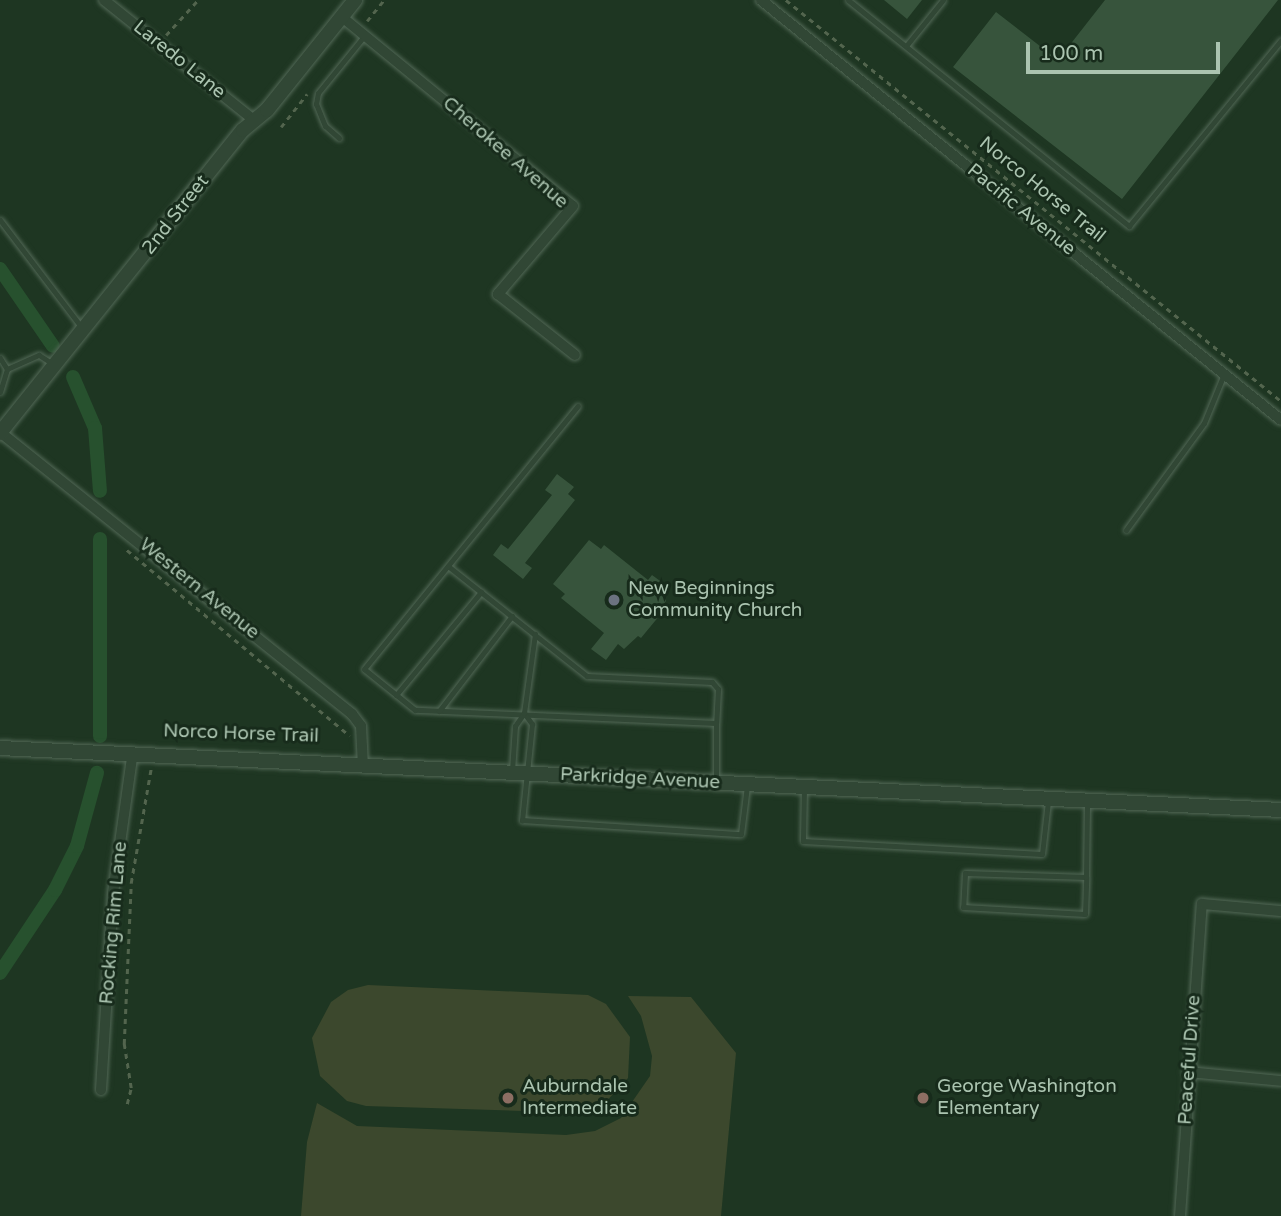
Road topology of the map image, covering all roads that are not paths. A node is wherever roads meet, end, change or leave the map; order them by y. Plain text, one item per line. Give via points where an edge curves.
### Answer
1 (104, 0) edge
2 (355, 0) edge
3 (761, 0) edge
4 (848, 0) edge
5 (943, 0) edge
6 (342, 17) junction
7 (365, 35) junction
8 (1281, 40) edge
9 (906, 46) junction
10 (254, 120) junction
11 (339, 138) dead end
12 (0, 220) edge
13 (84, 330) junction
14 (575, 355) dead end
15 (0, 358) edge
16 (6, 369) junction
17 (53, 369) junction
18 (1224, 374) junction
19 (0, 392) edge
20 (578, 406) dead end
21 (1281, 420) edge
22 (0, 432) edge
23 (1126, 530) dead end
24 (448, 566) junction
25 (481, 592) junction
26 (512, 616) junction
27 (535, 634) junction
28 (396, 695) junction
29 (439, 711) junction
30 (524, 713) junction
31 (716, 723) junction
32 (0, 748) edge
33 (132, 757) junction
34 (363, 767) junction
35 (512, 772) junction
36 (529, 773) junction
37 (715, 783) junction
38 (747, 785) junction
39 (804, 787) junction
40 (1048, 799) junction
41 (1087, 801) junction
42 (1281, 810) edge
43 (1086, 877) junction
44 (1281, 911) edge
45 (1188, 1072) junction
46 (1281, 1081) edge
47 (101, 1090) dead end
48 (1180, 1216) edge

1 - 10 street, Laredo Lane
2 - 6 street, 2nd Street
3 - 18 street, Pacific Avenue
4 - 9 lane
5 - 9 lane
6 - 7 street, Cherokee Avenue
6 - 10 street, 2nd Street
7 - 11 lane via 318,93 316,104 325,126
7 - 14 street, Cherokee Avenue via 573,206 498,294
8 - 9 lane via 1129,226
10 - 13 street, 2nd Street
12 - 13 lane
13 - 17 street, 2nd Street
15 - 16 lane
16 - 17 lane via 39,355
16 - 19 lane
17 - 22 street, 2nd Street
18 - 21 street, Pacific Avenue
18 - 23 lane via 1205,422
20 - 24 lane
22 - 34 street, Western Avenue via 352,714 361,726
24 - 25 lane
24 - 28 lane via 364,669
25 - 26 lane
25 - 28 lane
26 - 27 lane
26 - 29 lane
27 - 30 lane
27 - 31 lane via 587,676 712,682 718,689
28 - 29 lane via 415,710
29 - 30 lane
30 - 31 lane
30 - 35 lane via 515,726
30 - 36 lane via 533,724
31 - 37 lane
32 - 33 street, Parkridge Avenue
33 - 34 street, Parkridge Avenue
33 - 47 street, Rocking Rim Lane via 113,893
34 - 35 street, Parkridge Avenue
35 - 36 street, Parkridge Avenue
36 - 37 street, Parkridge Avenue
36 - 38 lane via 522,820 741,834
37 - 38 street, Parkridge Avenue
38 - 39 street, Parkridge Avenue
39 - 40 street, Parkridge Avenue
39 - 40 lane via 803,841 1042,854
40 - 41 street, Parkridge Avenue
41 - 42 street, Parkridge Avenue
41 - 43 lane
43 - 43 lane via 1085,914 962,907 965,873
44 - 45 street, Peaceful Drive via 1202,904
45 - 46 street
45 - 48 street, Peaceful Drive

